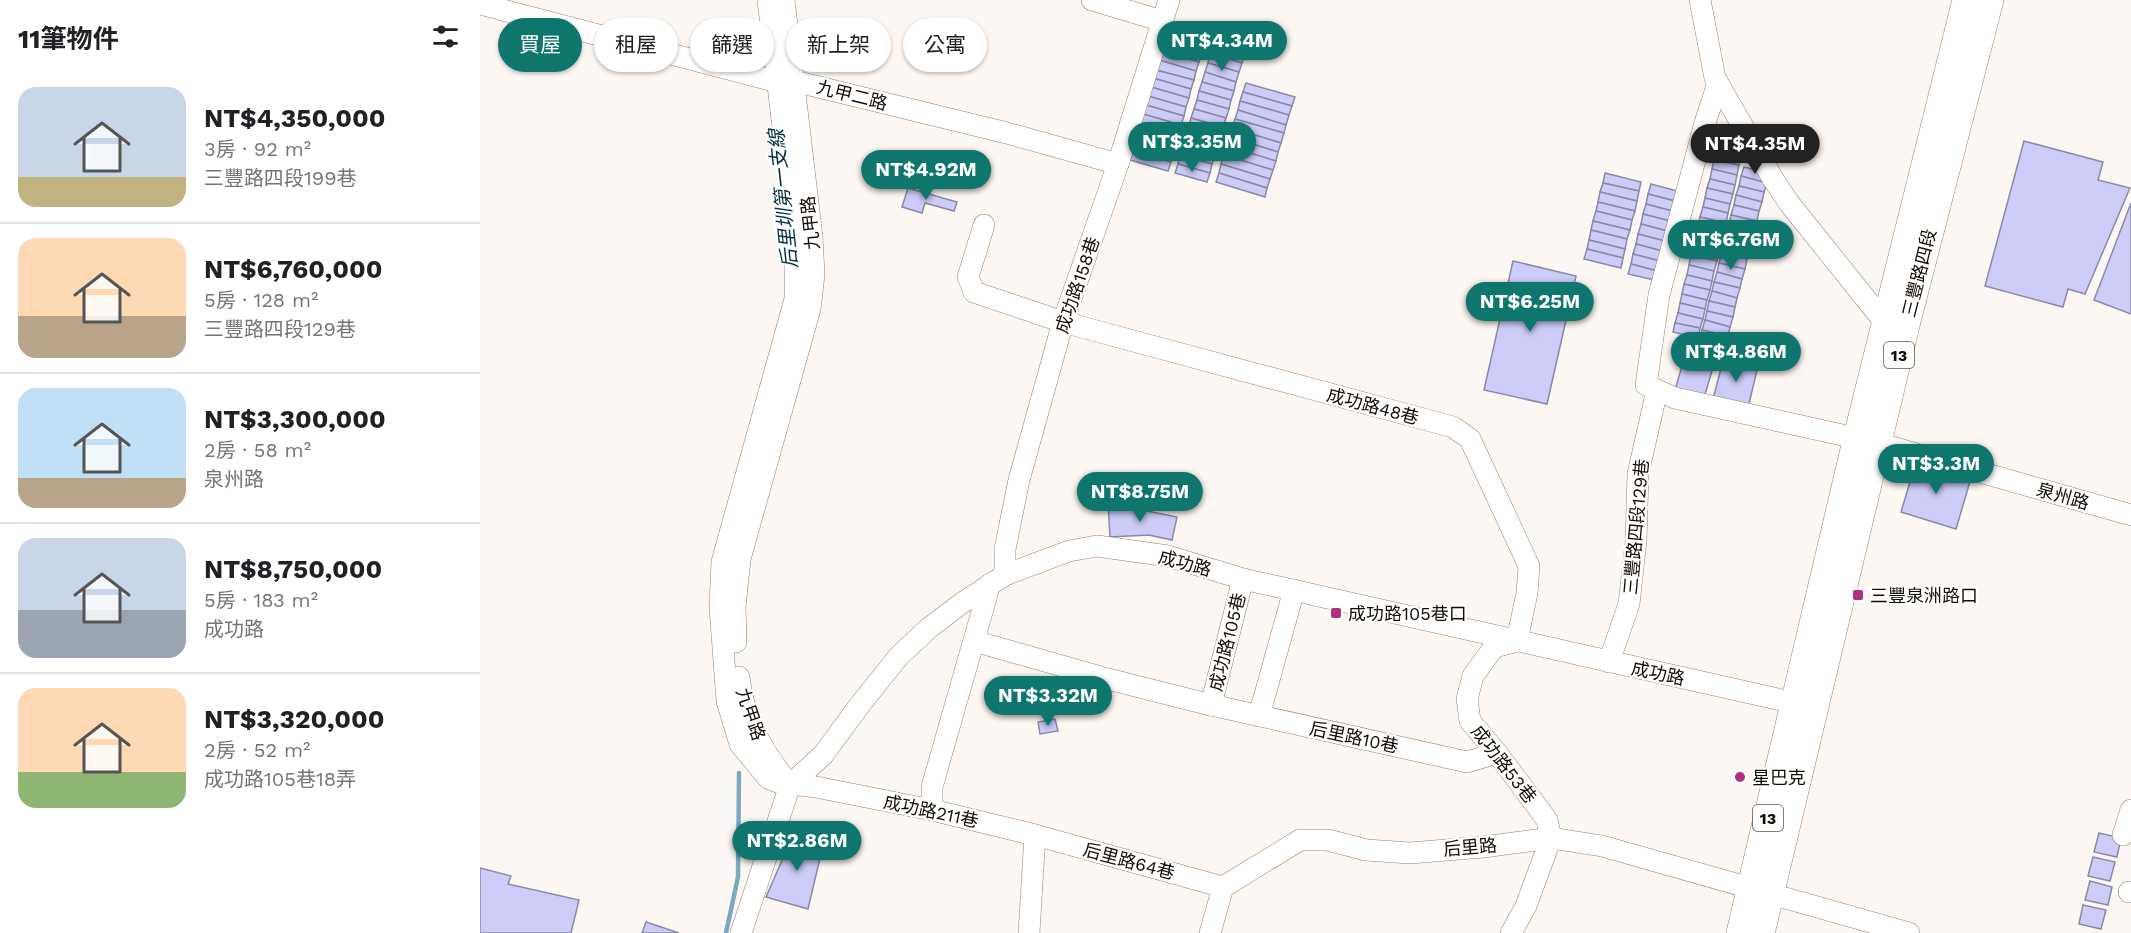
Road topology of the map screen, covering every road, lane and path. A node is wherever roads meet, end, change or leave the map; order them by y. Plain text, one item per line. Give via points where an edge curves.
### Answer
1 (768, 0) edge
2 (783, 0) edge
3 (1092, 0) edge
4 (1169, 0) edge
5 (1700, 0) edge
6 (1966, 0) edge
7 (1990, 0) edge
8 (480, 4) edge
9 (1162, 21) junction
10 (786, 82) junction
11 (1718, 83) junction
12 (1118, 164) junction
13 (984, 225) dead end
14 (1063, 322) junction
15 (1896, 325) junction
16 (1657, 390) junction
17 (1868, 440) junction
18 (2131, 515) edge
19 (1243, 579) junction
20 (997, 580) junction
21 (1293, 590) junction
22 (974, 641) junction
23 (1517, 641) junction
24 (1609, 662) junction
25 (1211, 705) junction
26 (1804, 706) junction
27 (1259, 716) junction
28 (1497, 753) junction
29 (790, 785) junction
30 (933, 810) junction
31 (2131, 810) edge
32 (1035, 835) junction
33 (2123, 835) dead end
34 (1551, 838) junction
35 (1223, 887) junction
36 (1761, 892) junction
37 (741, 933) edge
38 (1029, 933) edge
39 (1210, 933) edge
40 (1511, 933) edge
41 (1740, 933) edge
42 (1761, 933) edge
43 (1909, 933) edge

1 - 10 street, 九甲路
2 - 10 street, 九甲路
3 - 9 street
4 - 9 street, 成功路158巷
5 - 11 street
6 - 15 main road, 三豐路四段 / 13
7 - 15 main road, 三豐路四段 / 13
8 - 10 street, 九甲二路
9 - 12 street, 成功路158巷
10 - 12 street, 九甲二路 via 1007,133
10 - 29 street, 九甲路 via 812,237 814,275 799,352 751,512 740,559 735,607 741,697 754,734
11 - 15 street via 1789,204
11 - 16 street via 1659,295 1646,385
12 - 14 street, 成功路158巷
13 - 14 street, 成功路48巷 via 968,277 974,292
14 - 20 street, 成功路158巷 via 1019,480
14 - 23 street, 成功路48巷 via 1453,427 1470,439 1529,566
15 - 17 main road, 三豐路四段 / 13
16 - 17 street, 泉州路 via 1675,398
16 - 24 street, 三豐路四段129巷 via 1638,474 1629,604
17 - 18 street, 泉州路
17 - 26 main road, 三豐路四段 / 13
19 - 20 street, 成功路 via 1168,556 1097,546 1069,551
19 - 21 street, 成功路
19 - 25 street, 成功路105巷
20 - 22 street, 成功路158巷
20 - 29 street, 成功路 via 929,628 899,656 823,755
21 - 23 street, 成功路
21 - 27 street
22 - 25 street, 后里路10巷
22 - 30 street, 成功路158巷 via 933,787
23 - 24 street, 成功路
23 - 28 street, 成功路53巷 via 1494,648 1473,676 1467,699 1470,721
24 - 26 street, 成功路
25 - 27 street, 后里路10巷
26 - 36 main road, 三豐路四段 / 13
27 - 28 street, 后里路10巷 via 1467,762
28 - 34 street, 成功路53巷 via 1547,820
29 - 30 street, 成功路211巷
29 - 37 street, 成功路
30 - 32 street, 成功路211巷
31 - 33 street
32 - 35 street, 后里路64巷
32 - 38 street
34 - 35 street, 后里路 via 1410,853 1366,850 1328,840 1300,840
34 - 36 street, 后里路 via 1602,846
34 - 40 street via 1526,906
35 - 39 street
36 - 41 main road, 三豐路四段 / 13
36 - 42 main road, 三豐路四段 / 13
36 - 43 street, 后里路

